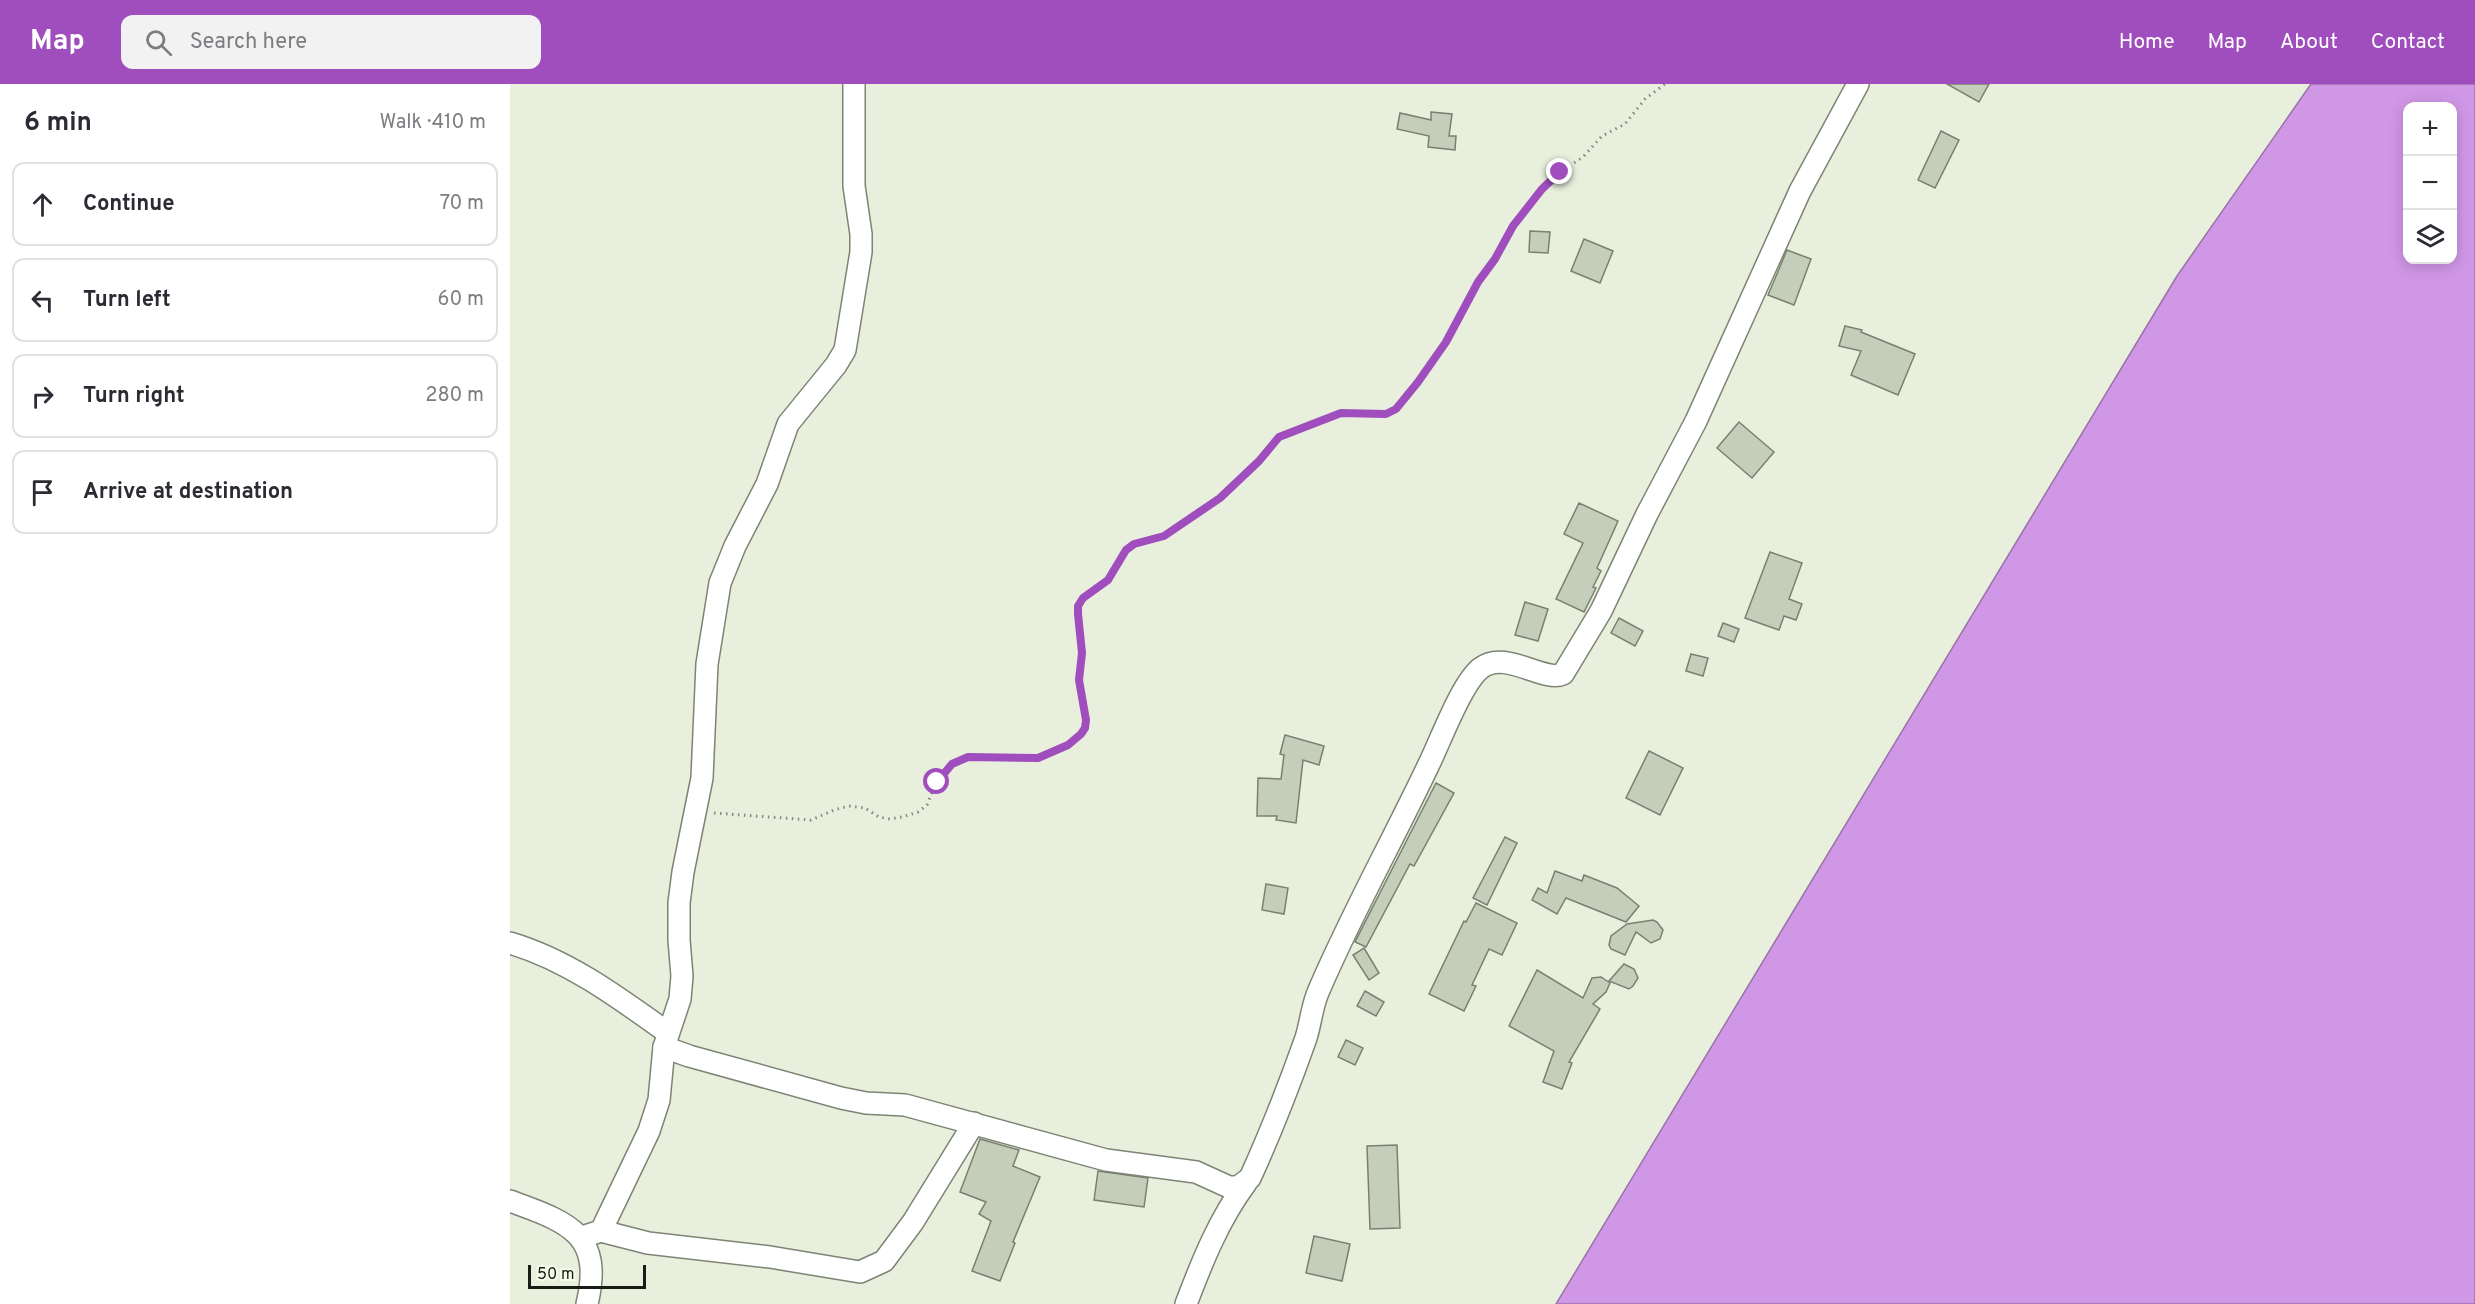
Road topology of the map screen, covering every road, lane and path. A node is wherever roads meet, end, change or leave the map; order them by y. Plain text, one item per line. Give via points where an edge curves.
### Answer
1 (854, 84) edge
2 (1665, 84) edge
3 (1858, 84) edge
4 (695, 812) junction
5 (510, 943) edge
6 (666, 1040) junction
7 (974, 1123) junction
8 (1246, 1183) junction
9 (510, 1201) edge
10 (592, 1234) junction
11 (587, 1304) edge
12 (1186, 1304) edge

1 - 4 street via 854,186 861,252 845,350 788,424 767,484 720,583 707,664 702,770
2 - 4 path via 1645,99 1625,124 1602,136 1583,157 1542,189 1513,226 1446,342 1396,409 1386,414 1341,413 1279,437 1220,498 1164,536 1126,550 1108,580 1078,606 1082,653 1079,680 1086,720 1085,728 1068,745 1038,758 968,757 952,764 927,805 902,817 879,817 865,808 849,806 812,820
3 - 8 street via 1800,192 1696,421 1601,611 1563,674 1548,676 1532,668 1496,662 1481,668 1462,695 1317,993 1279,1115
4 - 6 street via 679,903 680,999
5 - 6 street via 568,967 626,1002
6 - 7 street via 704,1061 841,1098 905,1106
6 - 10 street via 656,1110 636,1161
7 - 8 street via 1106,1160 1196,1172 1229,1187
7 - 10 street via 914,1222 884,1261 860,1272
8 - 12 street via 1202,1261
9 - 10 street
10 - 11 street

